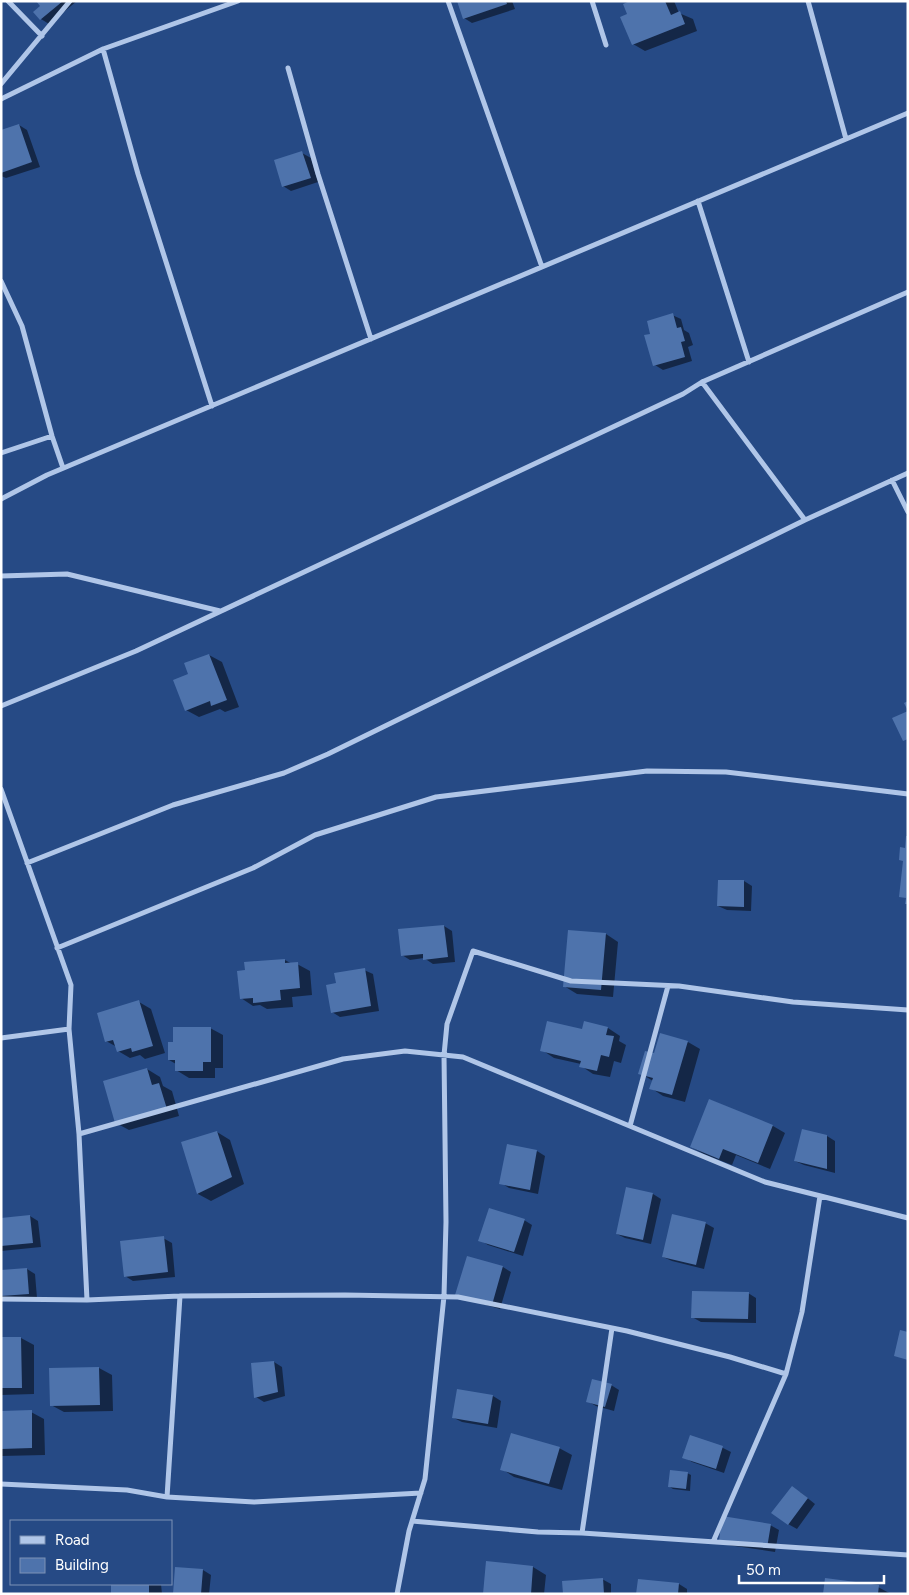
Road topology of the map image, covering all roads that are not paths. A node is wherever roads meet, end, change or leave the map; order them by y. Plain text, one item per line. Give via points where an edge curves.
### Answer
1 (8, 1) edge
2 (70, 1) edge
3 (238, 1) edge
4 (448, 1) edge
5 (592, 1) edge
6 (808, 1) edge
7 (42, 36) junction
8 (606, 45) dead end
9 (103, 49) junction
10 (288, 68) dead end
11 (1, 84) edge
12 (1, 99) edge
13 (908, 113) edge
14 (846, 139) junction
15 (698, 201) junction
16 (542, 267) junction
17 (1, 281) edge
18 (908, 292) edge
19 (371, 339) junction
20 (748, 362) junction
21 (702, 382) junction
22 (212, 406) junction
23 (52, 436) junction
24 (1, 453) edge
25 (63, 468) junction
26 (908, 472) edge
27 (892, 480) junction
28 (1, 499) edge
29 (908, 512) edge
30 (805, 520) junction
31 (1, 576) edge
32 (220, 611) junction
33 (1, 706) edge
34 (1, 789) edge
35 (908, 794) edge
36 (27, 863) junction
37 (57, 948) junction
38 (668, 986) junction
39 (908, 1010) edge
40 (69, 1028) junction
41 (1, 1038) edge
42 (444, 1055) junction
43 (630, 1126) junction
44 (79, 1134) junction
45 (820, 1196) junction
46 (908, 1218) edge
47 (180, 1296) junction
48 (444, 1296) junction
49 (1, 1299) edge
50 (87, 1300) junction
51 (612, 1328) junction
52 (786, 1374) junction
53 (1, 1484) edge
54 (421, 1493) junction
55 (167, 1497) junction
56 (412, 1521) junction
57 (582, 1533) junction
58 (713, 1542) junction
59 (908, 1555) edge
60 (397, 1594) edge

1 - 7 street
2 - 7 street
3 - 9 street
4 - 16 street
5 - 8 street
6 - 14 street
7 - 11 street
9 - 12 street
9 - 22 street via 138,174
10 - 19 street
13 - 14 street
14 - 15 street
15 - 16 street
15 - 20 street
16 - 19 street
17 - 23 street via 22,326
18 - 20 street
19 - 22 street
20 - 21 street
21 - 30 street
21 - 32 street via 683,394
22 - 25 street
23 - 24 street
23 - 25 street
25 - 28 street
26 - 27 street
27 - 29 street
27 - 30 street
30 - 36 street via 284,773 172,806
31 - 32 street via 68,574
32 - 33 street via 136,651
34 - 36 street
35 - 37 street via 726,772 647,770 436,797 315,835 253,868
36 - 37 street
37 - 40 street via 71,985
38 - 39 street via 793,1002
38 - 42 street via 571,981 473,951 447,1024
38 - 43 street
40 - 41 street
40 - 44 street
42 - 43 street via 463,1057
42 - 44 street via 405,1051 343,1059
42 - 48 street
43 - 45 street via 766,1182
44 - 50 street
45 - 46 street
45 - 52 street via 802,1312
47 - 48 street
47 - 50 street
47 - 55 street
48 - 51 street
48 - 54 street
49 - 50 street
51 - 52 street
51 - 57 street
52 - 58 street
53 - 55 street via 127,1490
54 - 55 street via 254,1502
54 - 56 street
56 - 57 street
56 - 60 street
57 - 58 street
58 - 59 street

